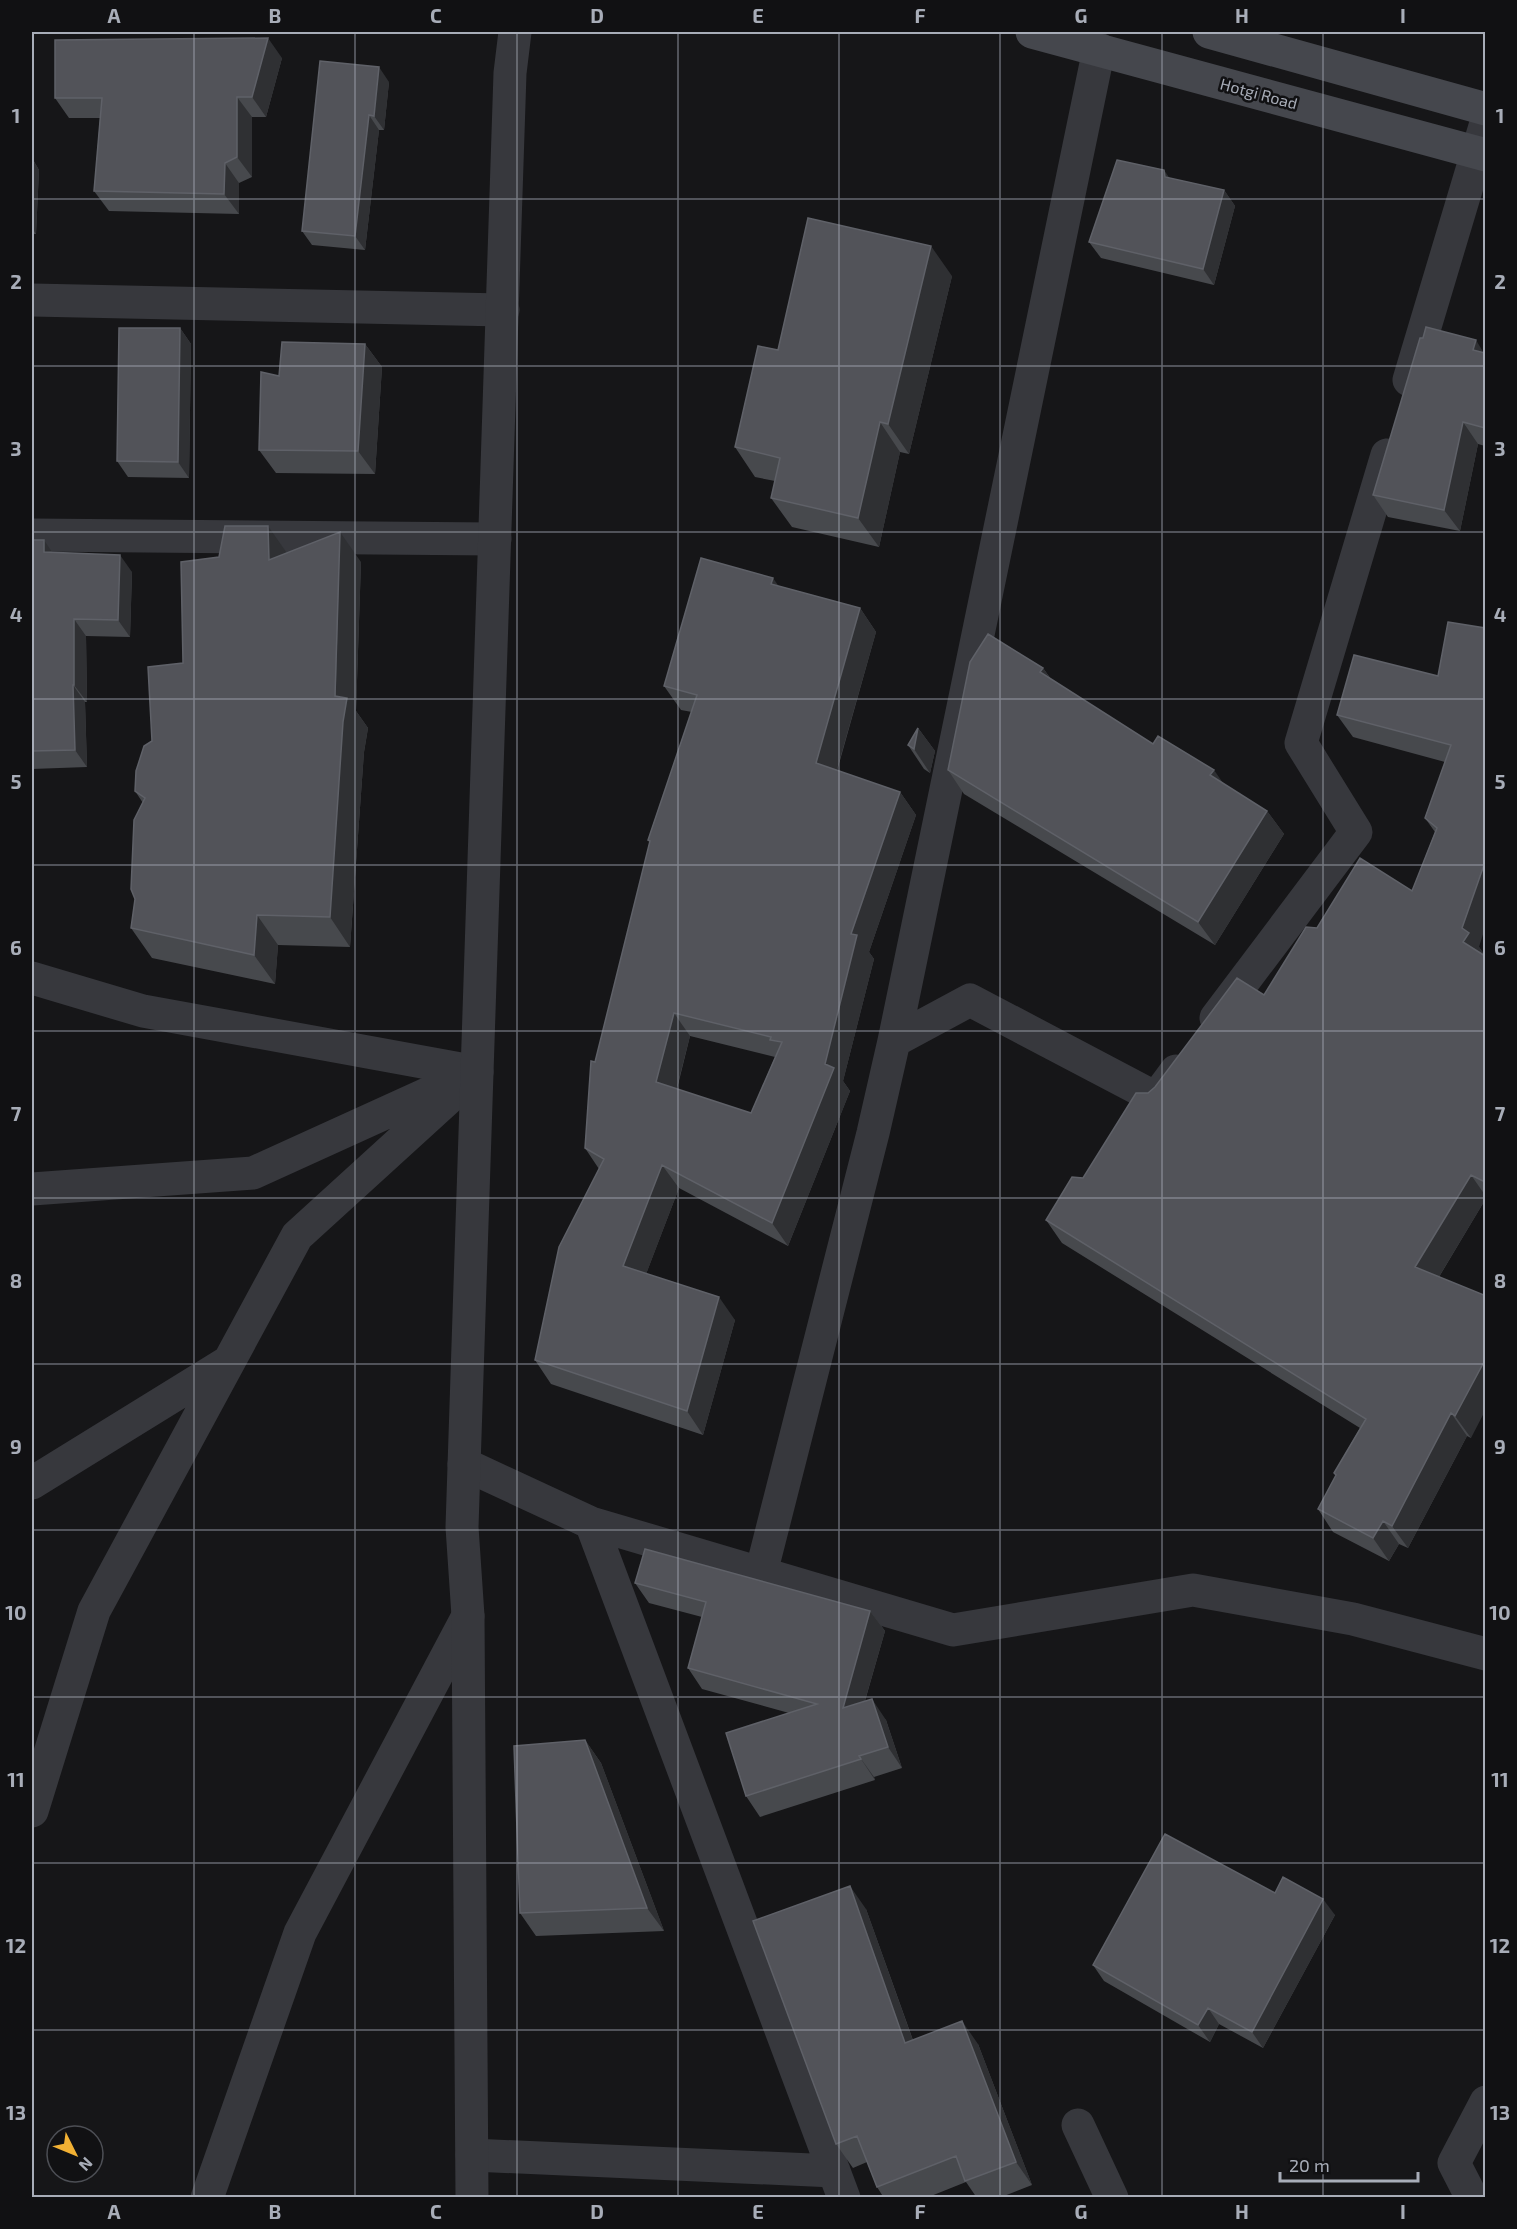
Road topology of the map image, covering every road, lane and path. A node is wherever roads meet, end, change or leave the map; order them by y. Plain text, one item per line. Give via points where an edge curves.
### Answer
1 (515, 32) edge
2 (1032, 32) edge
3 (1209, 32) edge
4 (1099, 50) junction
5 (1485, 109) edge
6 (1483, 143) edge
7 (32, 300) edge
8 (502, 310) junction
9 (32, 535) edge
10 (495, 539) junction
11 (32, 978) edge
12 (894, 1041) junction
13 (477, 1072) junction
14 (32, 1189) edge
15 (229, 1361) junction
16 (464, 1464) junction
17 (32, 1482) edge
18 (591, 1523) junction
19 (761, 1573) junction
20 (468, 1616) junction
21 (1485, 1654) edge
22 (32, 1810) edge
23 (1485, 2102) edge
24 (1078, 2125) dead end
25 (472, 2155) junction
26 (839, 2184) edge
27 (207, 2198) edge
28 (472, 2198) edge
29 (1112, 2198) edge
30 (1472, 2198) edge

1 - 8 street via 510,73
2 - 4 main road, Hotgi Road
3 - 5 main road
4 - 6 main road, Hotgi Road
4 - 12 street
6 - 12 street via 1301,743 1356,832 1156,1098 970,1000
7 - 8 street
8 - 10 street
9 - 10 street
10 - 13 street
11 - 13 street via 143,1011
12 - 19 street
13 - 14 street via 253,1173
13 - 15 street via 297,1236
13 - 16 street
15 - 17 street
15 - 22 street via 94,1611
16 - 18 street
16 - 20 street via 462,1527
18 - 19 street
18 - 26 street
19 - 21 street via 953,1630 1193,1590 1353,1619
20 - 25 street
20 - 27 street via 300,1933
23 - 30 street via 1454,2163
24 - 29 street
25 - 26 street
25 - 28 street

